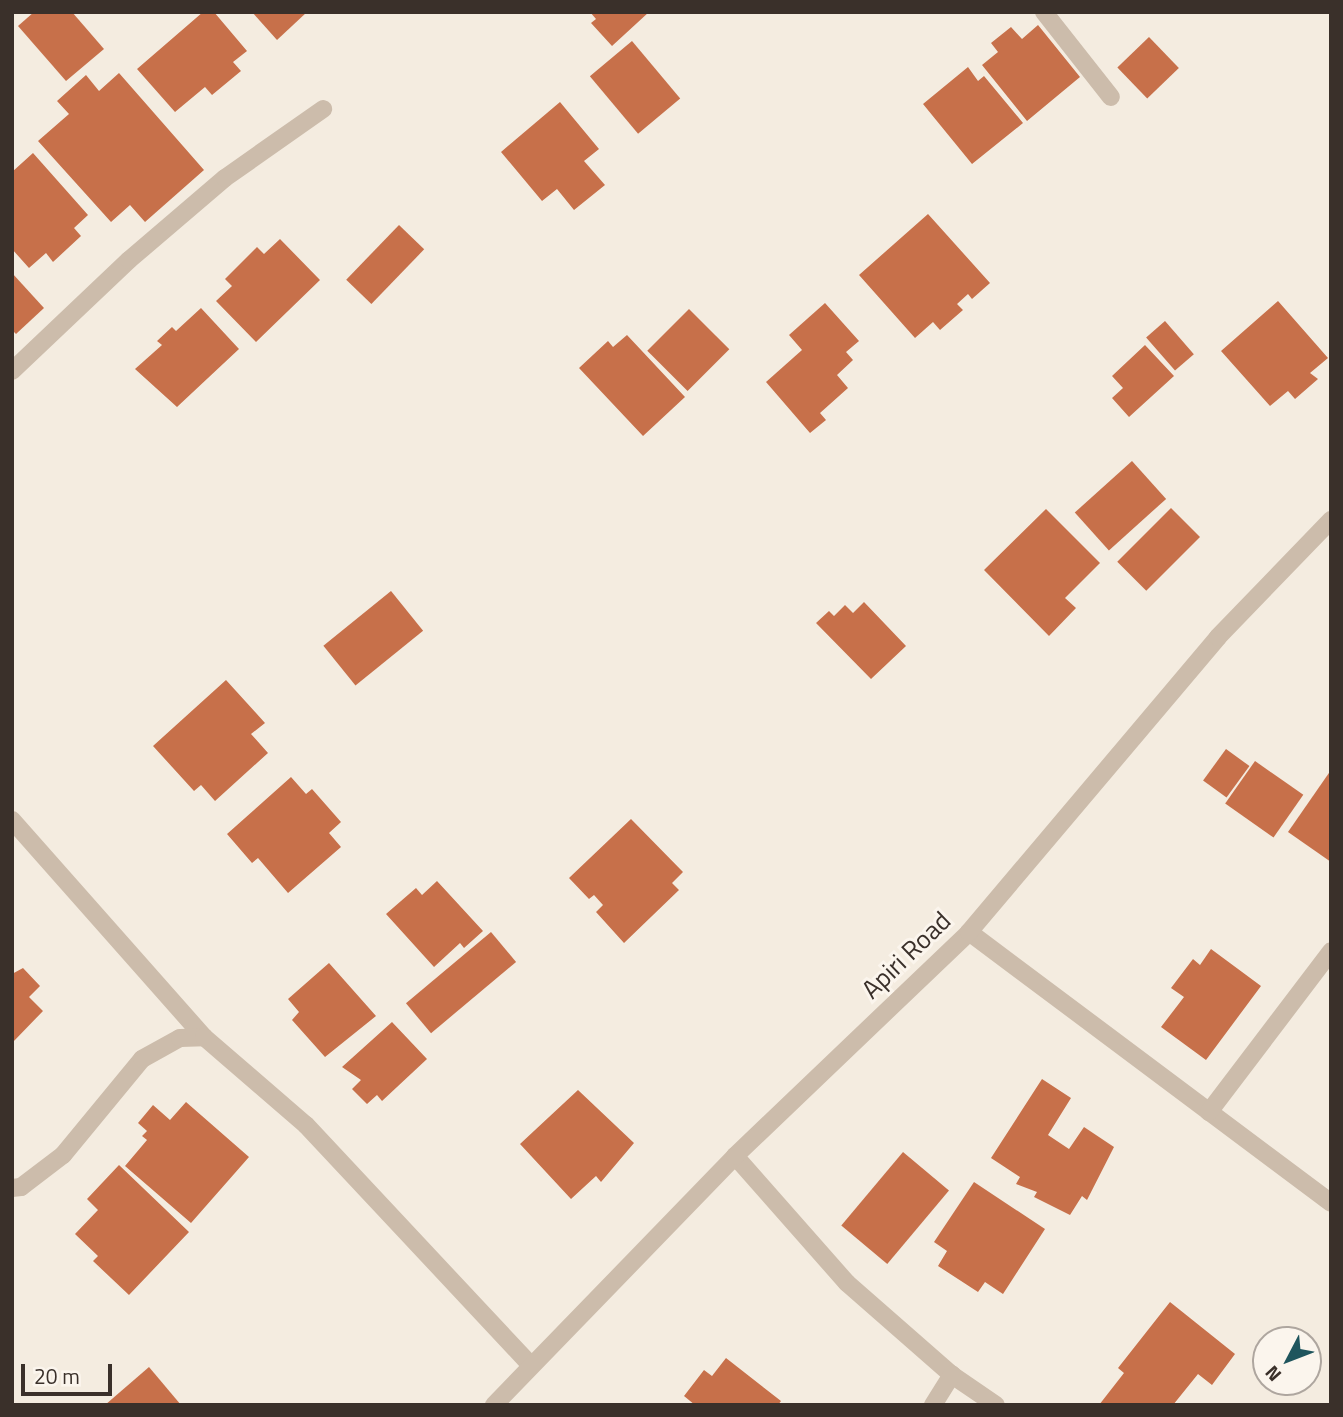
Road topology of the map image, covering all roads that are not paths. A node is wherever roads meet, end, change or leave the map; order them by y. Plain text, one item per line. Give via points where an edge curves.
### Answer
1 (1044, 12) edge
2 (1111, 97) dead end
3 (323, 109) dead end
4 (12, 371) edge
5 (1331, 520) edge
6 (12, 820) edge
7 (969, 932) junction
8 (1331, 951) edge
9 (204, 1037) junction
10 (1209, 1112) junction
11 (735, 1156) junction
12 (12, 1188) edge
13 (1331, 1203) edge
14 (530, 1364) junction
15 (952, 1375) junction
16 (494, 1405) edge
17 (933, 1405) edge
18 (996, 1405) edge

1 - 2 street
3 - 4 street via 225,178
5 - 7 street, Apiri Road via 1217,637
6 - 9 street
7 - 10 street
7 - 11 street, Apiri Road
8 - 10 street
9 - 12 street via 180,1038 142,1059 62,1155 21,1187
9 - 14 street via 306,1125
10 - 13 street
11 - 14 street, Apiri Road
11 - 15 street via 847,1283
14 - 16 street, Apiri Road
15 - 17 street
15 - 18 street

